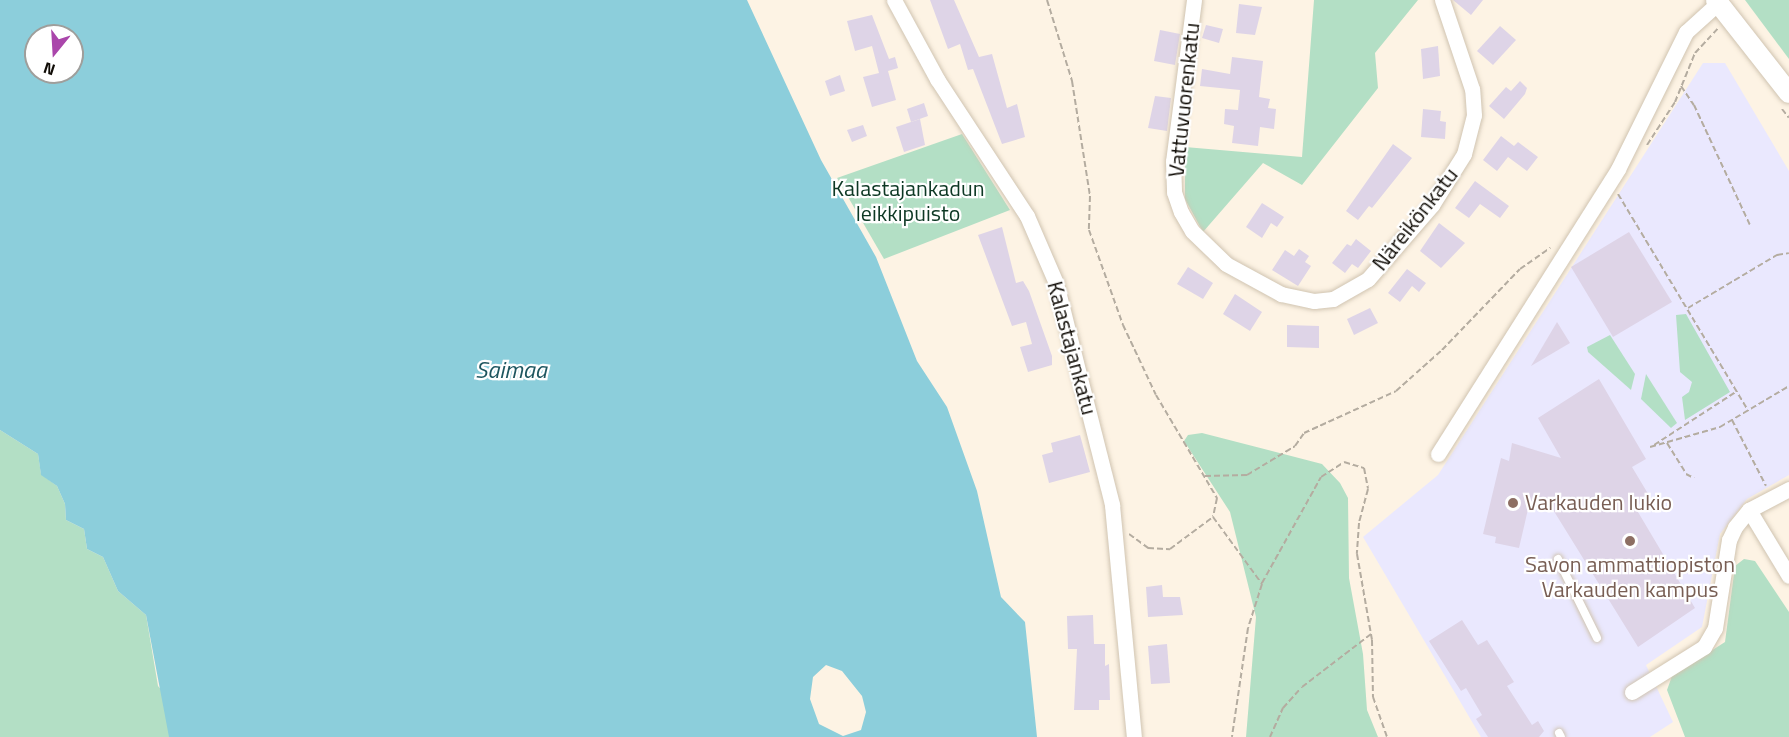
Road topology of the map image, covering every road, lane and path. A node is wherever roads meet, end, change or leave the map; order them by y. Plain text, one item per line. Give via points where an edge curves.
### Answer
1 (894, 0) edge
2 (1047, 0) edge
3 (1194, 0) edge
4 (1442, 0) edge
5 (1717, 1) edge
6 (1718, 28) dead end
7 (1681, 86) junction
8 (1789, 93) edge
9 (1642, 153) dead end
10 (1610, 182) junction
11 (1750, 225) dead end
12 (1568, 248) junction
13 (1789, 253) edge
14 (1281, 294) joint
15 (1688, 308) junction
16 (1789, 386) edge
17 (1737, 391) junction
18 (1748, 410) junction
19 (1732, 420) junction
20 (1667, 443) junction
21 (1438, 454) dead end
22 (1204, 476) junction
23 (1694, 478) dead end
24 (1766, 486) dead end
25 (1789, 489) edge
26 (1749, 510) junction
27 (1214, 517) junction
28 (1114, 528) junction
29 (1558, 559) dead end
30 (1789, 576) edge
31 (1262, 584) junction
32 (1371, 634) junction
33 (1596, 638) dead end
34 (1632, 692) dead end
35 (1134, 737) edge
36 (1232, 737) edge
37 (1270, 737) edge
38 (1387, 737) edge

1 - 28 street, Kalastajankatu via 981,155 1027,216 1056,283 1094,428
2 - 22 path via 1072,81 1090,196 1089,230 1123,325 1151,385
3 - 14 street, Vattuvuorenkatu via 1173,161 1174,192 1192,231 1208,249 1226,264
4 - 14 street, Näreikönkatu via 1464,58 1474,115 1472,133 1454,175 1368,279 1351,292 1314,301
5 - 8 street
5 - 10 street via 1681,40
6 - 7 path via 1695,53
7 - 9 path
7 - 11 path via 1694,105
10 - 12 street
10 - 15 path
12 - 21 street
12 - 22 path via 1551,247 1520,269 1442,350 1396,391 1314,428 1295,446 1247,476
13 - 15 path via 1777,255
15 - 17 path
16 - 18 path
17 - 18 path
17 - 20 path via 1650,447
18 - 19 path
19 - 20 path
19 - 24 path
20 - 23 path via 1686,474
22 - 27 path via 1217,498
25 - 26 street
26 - 30 street
26 - 34 street via 1729,540 1715,628 1704,647
27 - 28 path via 1170,549 1148,548
27 - 31 path
28 - 35 street, Kalastajankatu
29 - 33 lane
31 - 32 path via 1322,477 1344,462 1364,468 1368,489 1359,524 1357,554
31 - 36 path via 1248,628
32 - 37 path via 1302,687 1283,708
32 - 38 path via 1373,697

